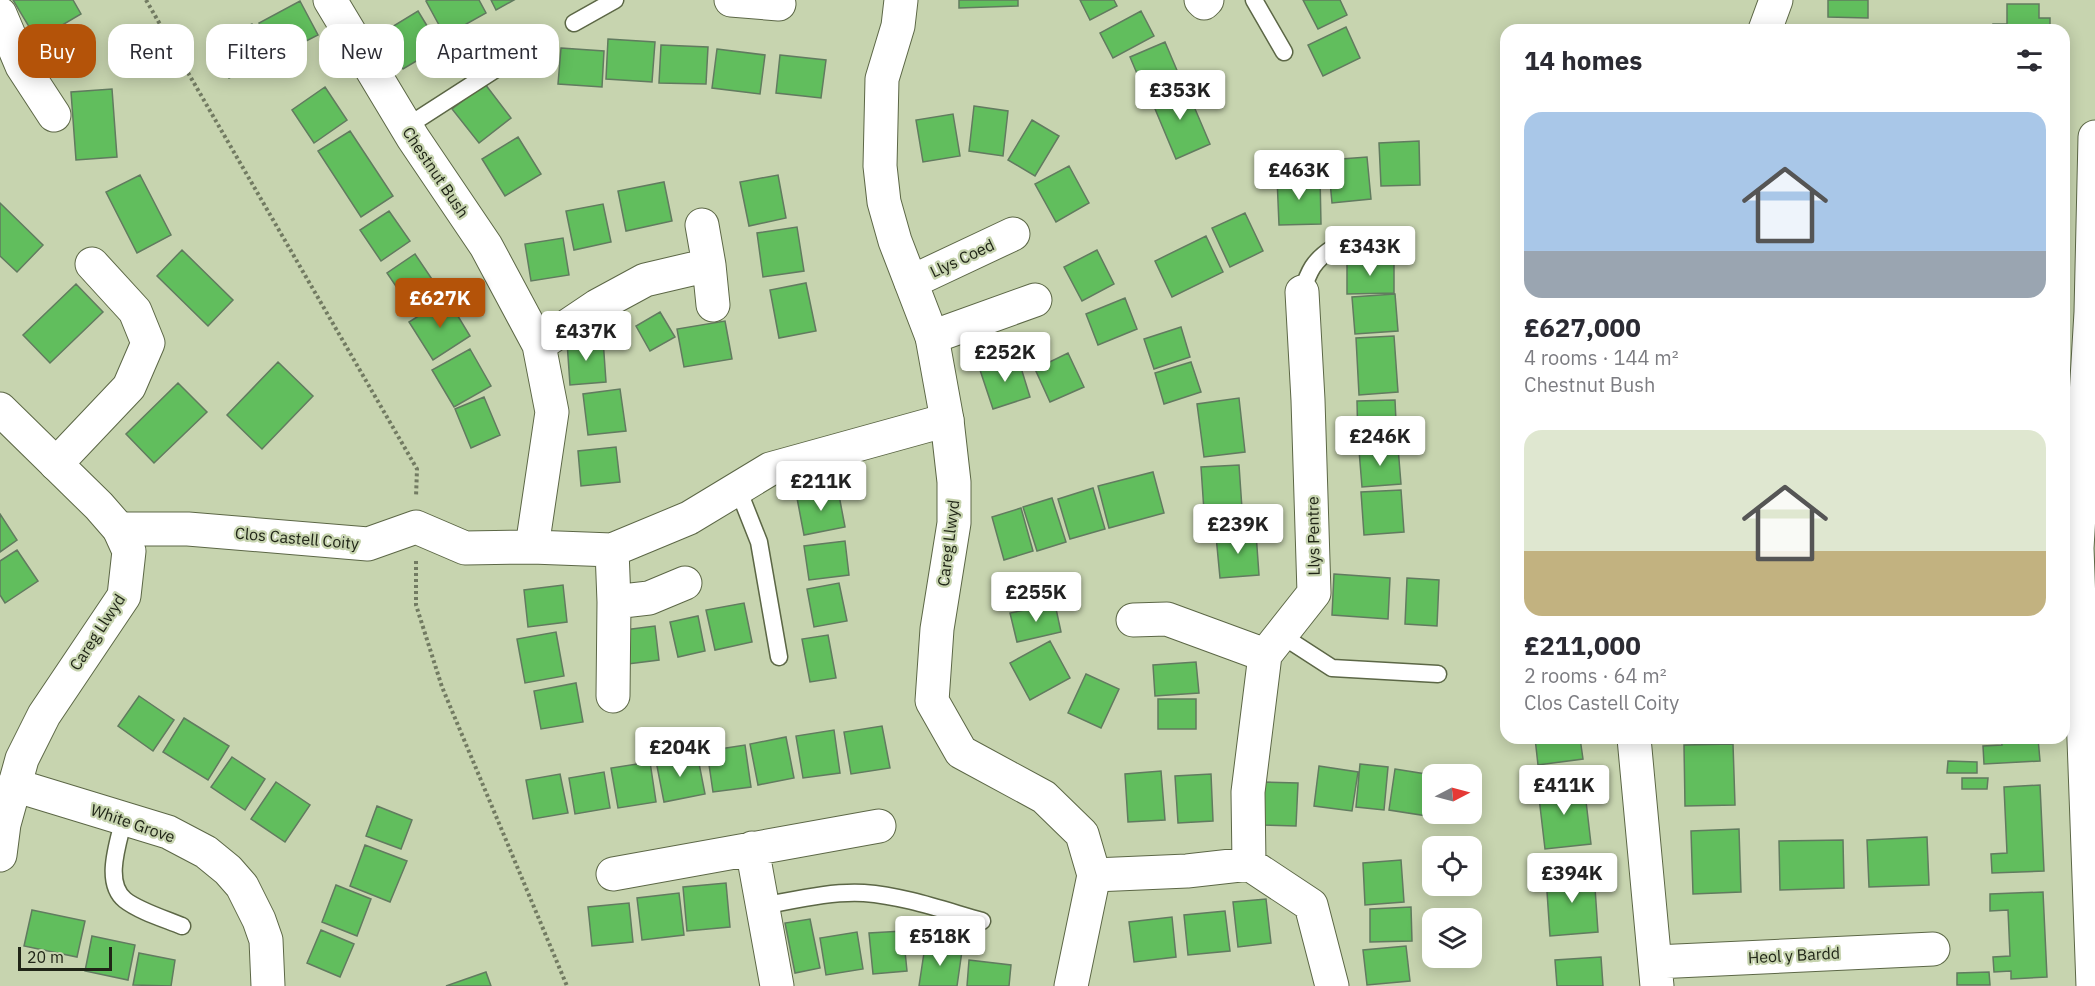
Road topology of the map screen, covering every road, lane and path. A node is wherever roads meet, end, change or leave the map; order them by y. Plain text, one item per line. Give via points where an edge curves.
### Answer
1 (146, 0) edge
2 (330, 0) edge
3 (615, 0) edge
4 (724, 0) edge
5 (731, 0) edge
6 (901, 0) edge
7 (1201, 0) edge
8 (1207, 0) edge
9 (1254, 0) edge
10 (1776, 0) edge
11 (779, 4) dead end
12 (0, 14) edge
13 (574, 22) dead end
14 (1767, 24) edge
15 (1284, 51) dead end
16 (482, 78) edge
17 (54, 116) dead end
18 (406, 127) junction
19 (2095, 137) edge
20 (702, 225) dead end
21 (1013, 234) dead end
22 (1404, 241) dead end
23 (92, 264) dead end
24 (709, 265) junction
25 (911, 282) junction
26 (1302, 292) joint
27 (1035, 300) dead end
28 (714, 305) dead end
29 (2093, 312) edge
30 (932, 337) junction
31 (539, 345) junction
32 (0, 409) edge
33 (947, 420) junction
34 (56, 464) junction
35 (738, 489) junction
36 (416, 527) junction
37 (119, 529) junction
38 (532, 547) junction
39 (612, 550) junction
40 (685, 583) dead end
41 (614, 602) junction
42 (1133, 620) dead end
43 (1273, 645) junction
44 (779, 657) dead end
45 (1438, 674) dead end
46 (613, 696) dead end
47 (1635, 744) edge
48 (14, 785) junction
49 (124, 818) junction
50 (879, 826) dead end
51 (752, 848) junction
52 (0, 855) edge
53 (1249, 864) junction
54 (613, 874) dead end
55 (1094, 875) junction
56 (762, 906) junction
57 (982, 921) dead end
58 (182, 926) dead end
59 (1933, 949) dead end
60 (1656, 974) edge
61 (268, 986) edge
62 (567, 986) edge
63 (777, 986) edge
64 (1071, 986) edge
65 (1332, 986) edge
66 (2094, 986) edge

1 - 36 path via 417,469
2 - 18 street, Chestnut Bush
3 - 13 lane
4 - 5 street
5 - 11 street
6 - 25 street, Careg Llwyd via 898,26 882,79 880,166 884,202
7 - 8 street
9 - 15 lane
10 - 14 street
12 - 17 street via 22,66
16 - 18 lane
18 - 31 street, Chestnut Bush via 486,246
19 - 29 street
20 - 24 street
21 - 25 street, Llys Coed
22 - 26 lane via 1333,248 1309,269
23 - 34 street via 135,312 148,343 129,387
24 - 28 street
24 - 31 street via 645,280
25 - 30 street, Careg Llwyd
26 - 43 street, Llys Pentre via 1314,593
27 - 30 street
29 - 66 street via 2077,548
30 - 33 street, Careg Llwyd
31 - 38 street, Chestnut Bush via 552,412
32 - 34 street, Careg Llwyd
33 - 35 street via 770,470
33 - 55 street, Careg Llwyd via 954,523 937,629 932,700 961,752 1044,797 1082,834
34 - 37 street, Careg Llwyd
35 - 39 street via 689,518
35 - 44 lane via 759,542
36 - 37 street, Clos Castell Coity via 368,544 188,529
36 - 38 street via 465,548
36 - 62 path via 416,605 442,687
37 - 48 street, Careg Llwyd via 129,551 124,596 44,715
38 - 39 street
39 - 41 street
40 - 41 street via 649,598
41 - 46 street
42 - 43 street via 1167,619
43 - 45 lane via 1332,668
43 - 53 street via 1248,792
47 - 60 street, Heol y Bardd
48 - 49 street, White Grove
48 - 52 street, Careg Llwyd
49 - 58 lane via 114,874 118,892 134,905
49 - 61 street, White Grove via 168,832 206,852 242,886 266,940
50 - 51 street
51 - 54 street
51 - 56 street
53 - 55 street
53 - 65 street via 1311,904
55 - 64 street, Careg Llwyd
56 - 57 lane via 863,893 914,901
56 - 63 street
59 - 60 street, Heol y Bardd

